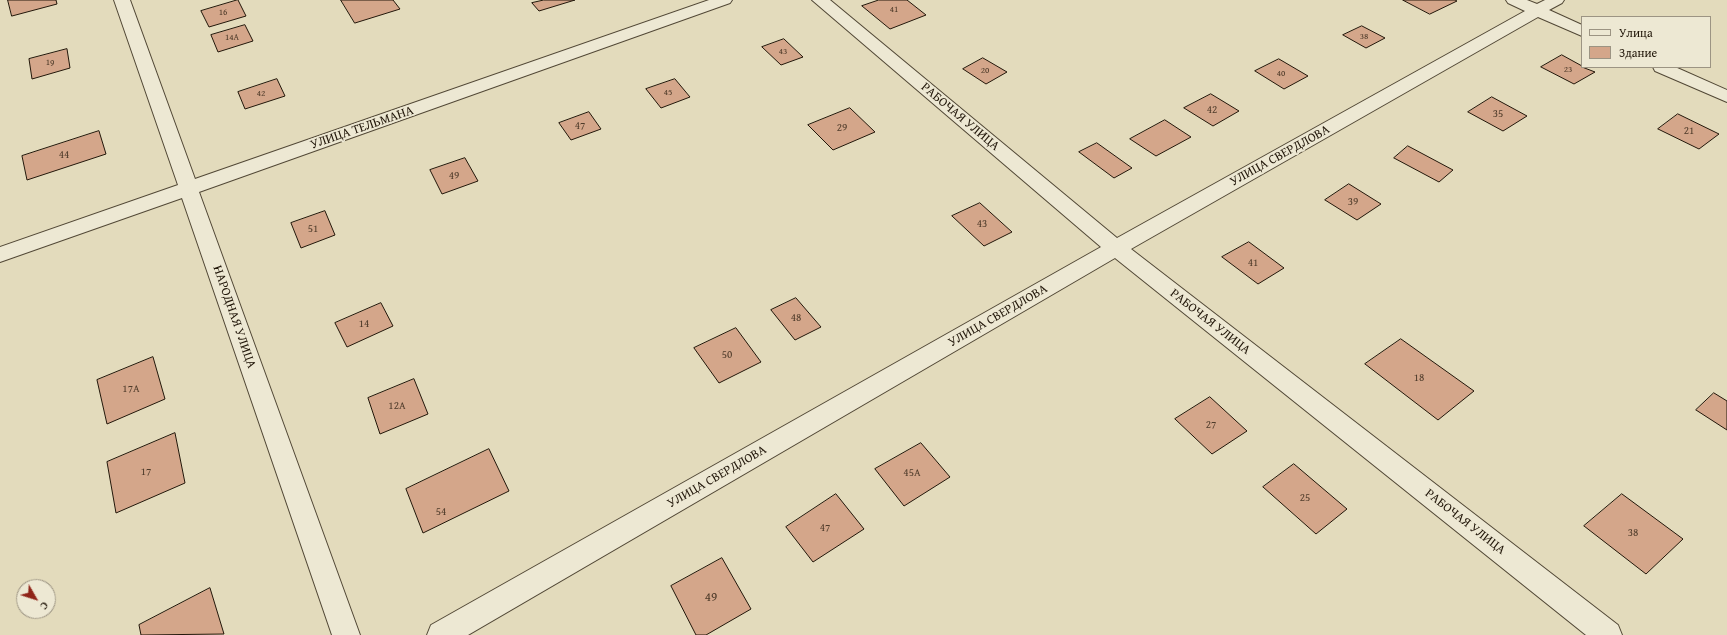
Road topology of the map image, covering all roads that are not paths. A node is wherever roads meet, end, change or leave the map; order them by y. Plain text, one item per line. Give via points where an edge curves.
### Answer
1 (122, 0) edge
2 (724, 0) edge
3 (820, 0) edge
4 (1514, 0) edge
5 (1556, 0) edge
6 (1537, 11) junction
7 (1581, 31) edge
8 (1662, 68) edge
9 (1727, 97) edge
10 (189, 189) junction
11 (1116, 248) junction
12 (0, 255) edge
13 (346, 635) edge
14 (441, 635) edge
15 (1608, 635) edge

1 - 10 street, НАРОДНАЯ УЛИЦА
2 - 10 street, УЛИЦА ТЕЛЬМАНА
3 - 11 street, РАБОЧАЯ УЛИЦА
4 - 6 street
5 - 6 street, УЛИЦА СВЕРДЛОВА
6 - 7 street
6 - 11 street, УЛИЦА СВЕРДЛОВА
8 - 9 street
10 - 12 street, УЛИЦА ТЕЛЬМАНА
10 - 13 street, НАРОДНАЯ УЛИЦА
11 - 14 street, УЛИЦА СВЕРДЛОВА
11 - 15 street, РАБОЧАЯ УЛИЦА

